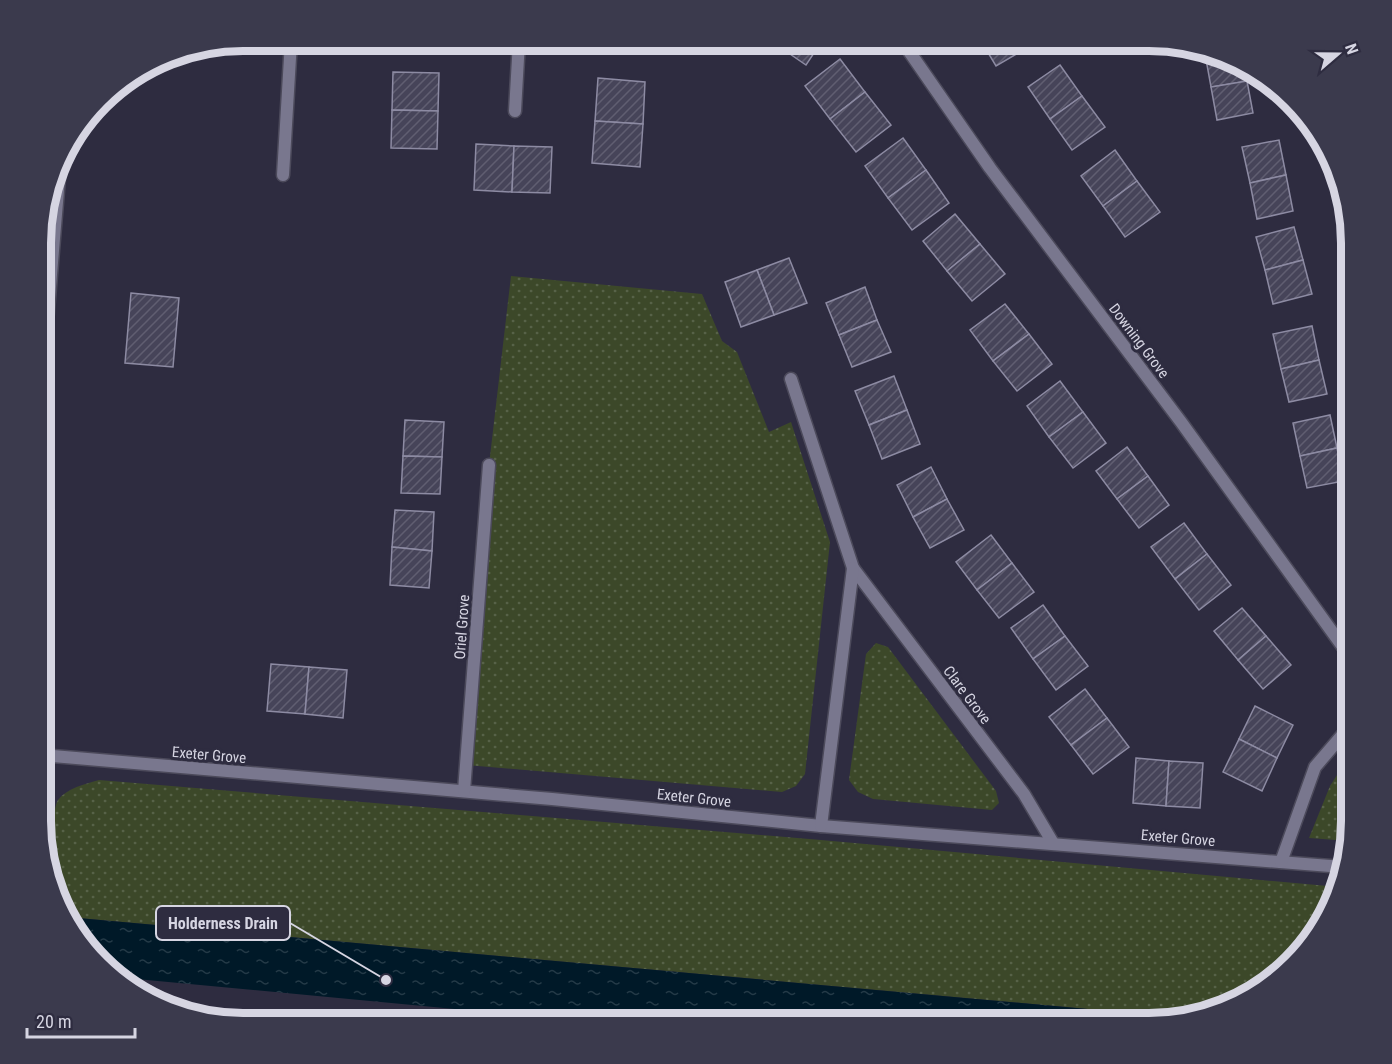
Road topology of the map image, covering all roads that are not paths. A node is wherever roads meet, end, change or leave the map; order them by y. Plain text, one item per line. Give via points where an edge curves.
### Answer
1 (290, 51) edge
2 (518, 51) edge
3 (909, 51) edge
4 (514, 111) dead end
5 (283, 175) dead end
6 (57, 197) edge
7 (51, 274) edge
8 (791, 379) dead end
9 (489, 465) dead end
10 (853, 568) junction
11 (1341, 644) edge
12 (1341, 737) edge
13 (51, 756) edge
14 (464, 791) junction
15 (821, 826) junction
16 (1053, 843) junction
17 (1281, 862) junction
18 (1335, 866) edge

1 - 5 street
2 - 4 street
3 - 11 street, Downing Grove via 990,168 1181,422
6 - 7 street
8 - 10 street, Clare Grove
9 - 14 street, Oriel Grove
10 - 15 street, Clare Grove
10 - 16 street, Clare Grove via 1024,794
12 - 17 street via 1315,767
13 - 14 street, Exeter Grove
14 - 15 street, Exeter Grove
15 - 16 street, Exeter Grove
16 - 17 street, Exeter Grove
17 - 18 street, Exeter Grove

